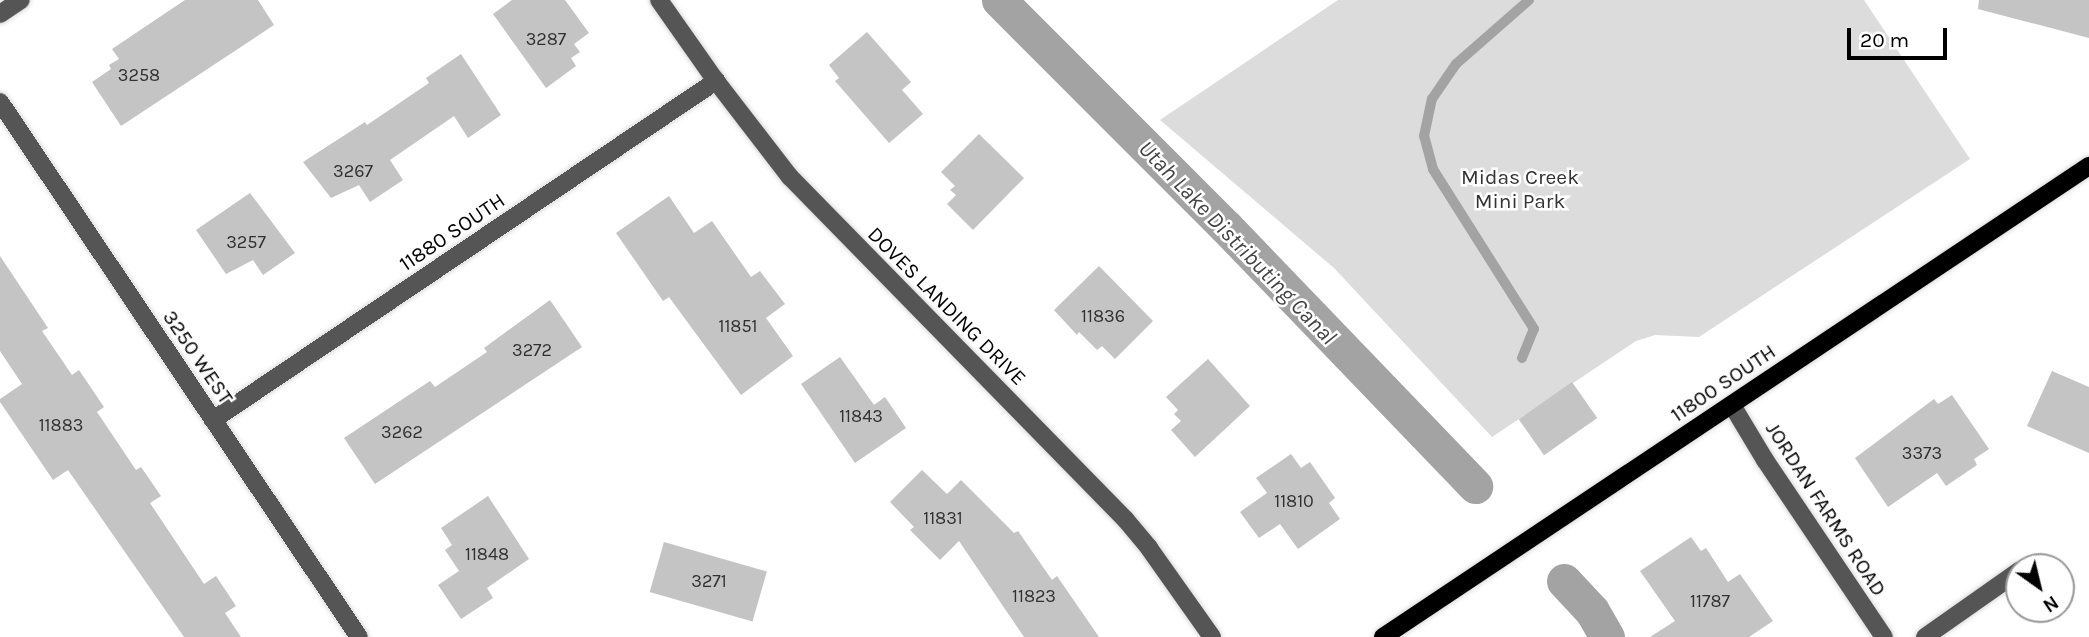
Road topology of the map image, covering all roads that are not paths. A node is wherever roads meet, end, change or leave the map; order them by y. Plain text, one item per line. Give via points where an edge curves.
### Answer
1 (21, 0) edge
2 (659, 0) edge
3 (0, 14) edge
4 (716, 82) junction
5 (0, 102) edge
6 (2089, 166) edge
7 (1731, 405) junction
8 (213, 420) junction
9 (2005, 581) edge
10 (359, 637) edge
11 (1212, 637) edge
12 (1383, 637) edge
13 (1884, 637) edge
14 (1925, 637) edge

1 - 3 street
2 - 4 street, DOVES LANDING DRIVE
4 - 8 street, 11880 SOUTH
4 - 11 street, DOVES LANDING DRIVE via 797,185 1125,519
5 - 8 street, 3250 WEST
6 - 7 main road, 11800 SOUTH
7 - 12 main road, 11800 SOUTH
7 - 13 street, JORDAN FARMS ROAD
8 - 10 street, 3250 WEST
9 - 14 street

